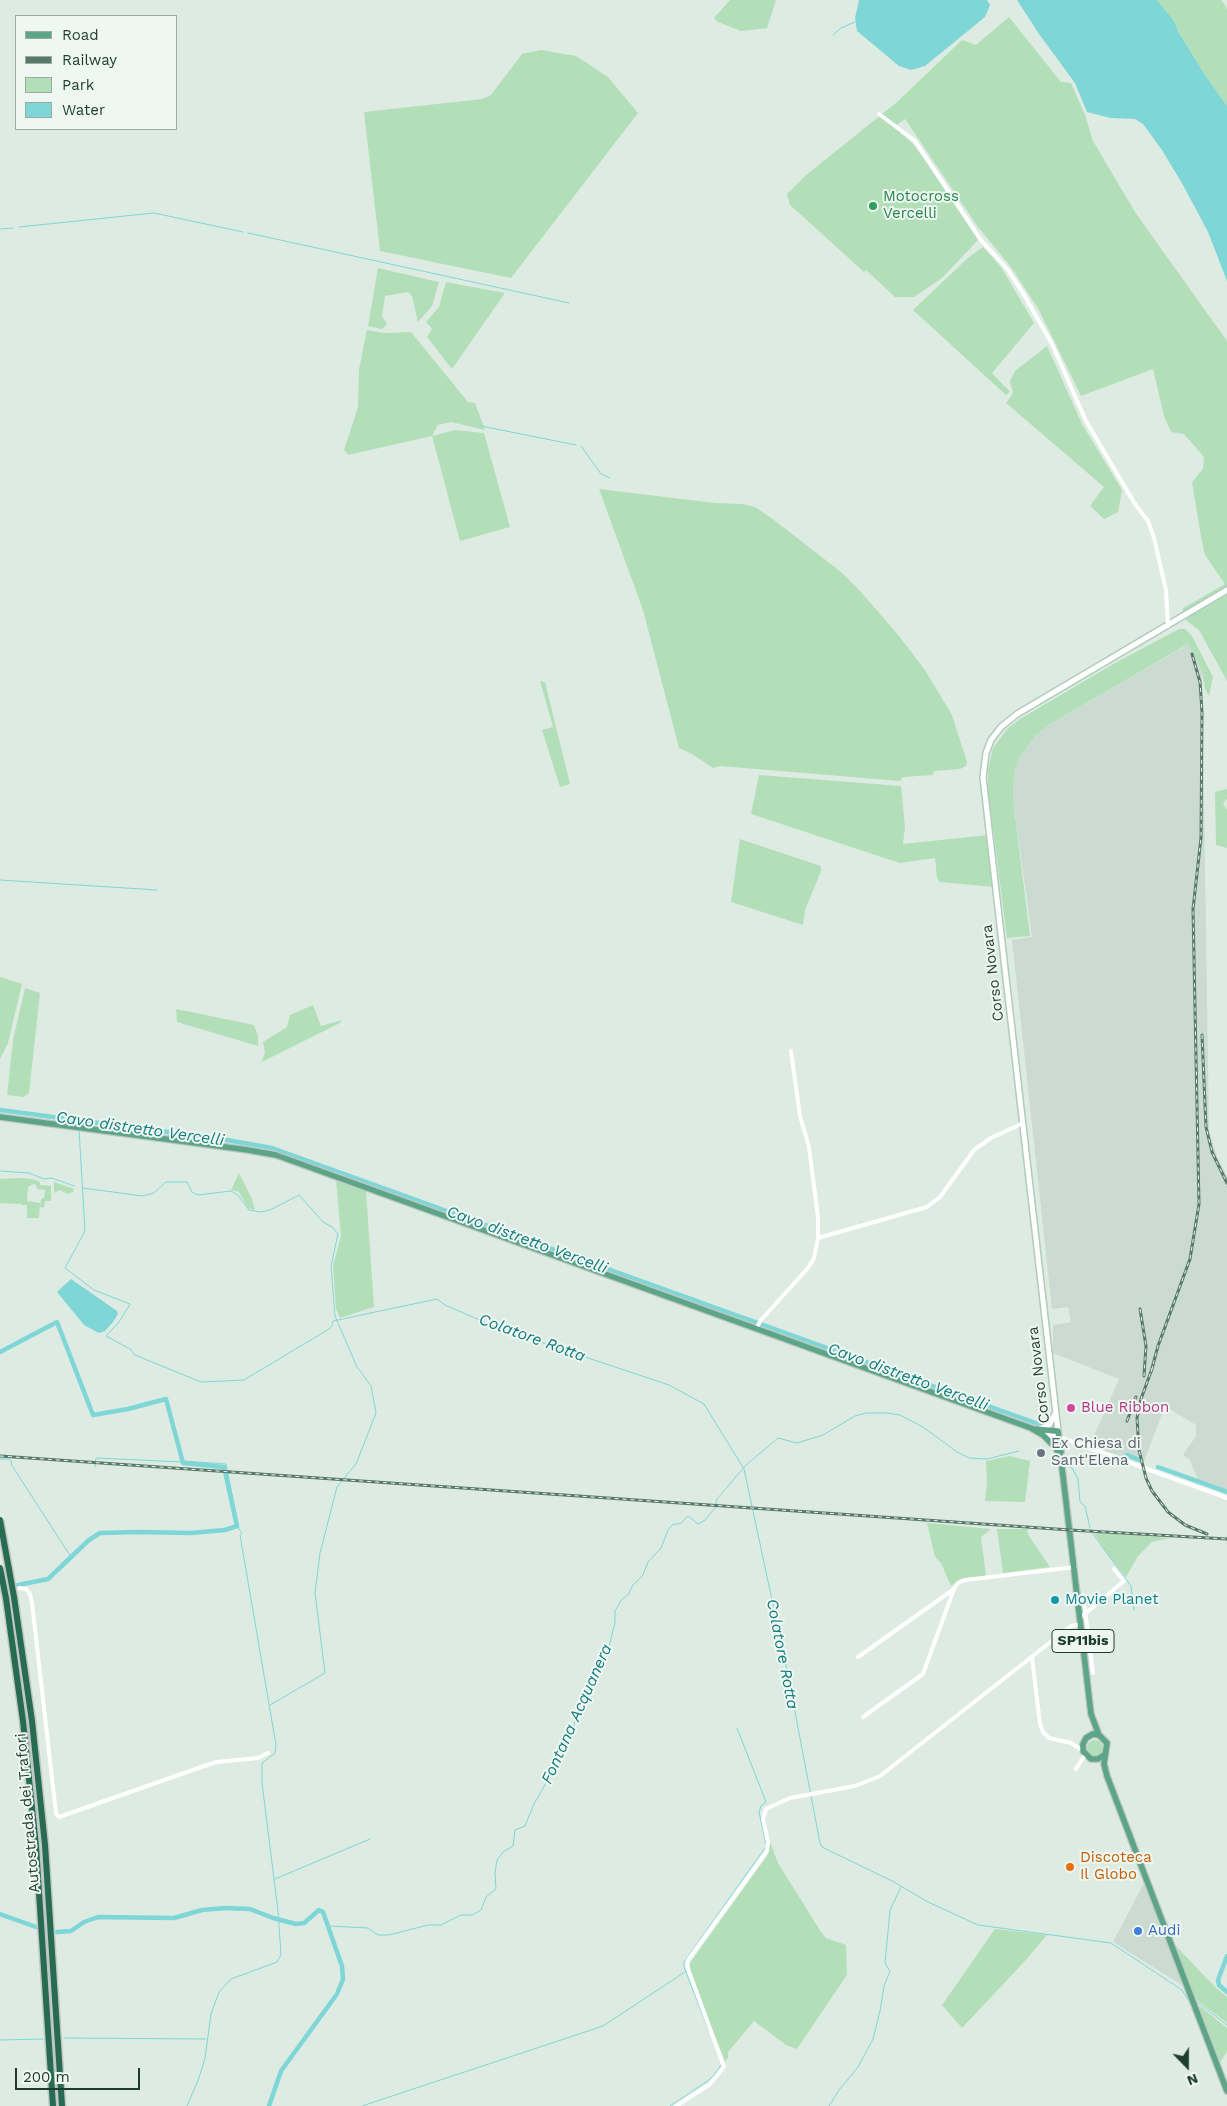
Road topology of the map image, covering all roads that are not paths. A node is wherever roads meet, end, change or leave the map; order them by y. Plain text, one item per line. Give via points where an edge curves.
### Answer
1 (879, 114) dead end
2 (1227, 590) edge
3 (1168, 626) junction
4 (791, 1052) dead end
5 (0, 1118) edge
6 (1023, 1123) junction
7 (818, 1238) junction
8 (757, 1328) junction
9 (1056, 1411) junction
10 (1031, 1428) junction
11 (1040, 1429) junction
12 (1058, 1434) junction
13 (1043, 1435) junction
14 (1061, 1459) junction
15 (1227, 1498) edge
16 (0, 1520) edge
17 (1075, 1567) junction
18 (0, 1568) edge
19 (1114, 1569) dead end
20 (19, 1588) dead end
21 (954, 1589) junction
22 (1083, 1595) dead end
23 (1082, 1619) junction
24 (858, 1657) dead end
25 (1032, 1657) junction
26 (1093, 1673) dead end
27 (1091, 1714) junction
28 (863, 1717) dead end
29 (1090, 1735) junction
30 (1099, 1735) junction
31 (1084, 1741) junction
32 (1071, 1743) junction
33 (268, 1753) dead end
34 (1084, 1753) junction
35 (1104, 1755) junction
36 (1093, 1759) junction
37 (1080, 1765) junction
38 (1076, 1769) dead end
39 (1107, 1776) junction
40 (1227, 2092) edge
41 (53, 2106) edge
42 (62, 2106) edge
43 (676, 2106) edge

1 - 3 street via 915,141 981,240 1008,270 1023,293 1055,350 1086,421 1148,521 1166,590
2 - 3 main road, Corso Novara / SP11bis
3 - 6 main road, Corso Novara / SP11bis via 1017,714 1001,727 986,753 983,777
4 - 7 street via 800,1116 809,1147
5 - 8 main road via 263,1152
6 - 7 street via 974,1150 940,1198 927,1207
6 - 9 main road, Corso Novara / SP11bis
7 - 8 street via 814,1258 808,1268
8 - 10 main road
9 - 11 main road via 1049,1425
9 - 12 main road, Corso Novara / SP11bis
10 - 11 main road
10 - 13 main road
11 - 12 main road
12 - 13 main road
12 - 14 main road, Corso Novara / SP11bis
12 - 15 street
13 - 14 main road via 1056,1448
14 - 17 main road, SP11bis
16 - 42 highway, Autostrada dei Trafori, bridge via 32,1721 45,1845
17 - 21 street via 965,1580
17 - 23 main road, SP11bis
18 - 41 highway, Autostrada dei Trafori, bridge via 23,1721 36,1846
19 - 23 street via 1124,1581
20 - 33 street via 26,1589 32,1603 59,1817 207,1765 258,1758
21 - 24 street
21 - 28 street via 923,1674
22 - 23 street
23 - 25 street
23 - 26 street
23 - 27 main road, SP11bis
25 - 32 street via 1040,1724 1049,1738
25 - 43 street via 880,1776 855,1786 790,1798 766,1809 763,1820 767,1851 688,1960 688,1972 724,2067 716,2080
27 - 29 main road, SP11bis
27 - 30 main road, SP11bis
29 - 30 main road
29 - 31 main road
30 - 35 main road, SP11bis via 1107,1744
31 - 32 street
31 - 34 main road
32 - 34 street
34 - 36 main road, SP11bis
34 - 37 street
35 - 36 main road
35 - 39 main road, SP11bis
36 - 37 street
36 - 39 main road, SP11bis
37 - 38 street
39 - 40 main road, SP11bis

